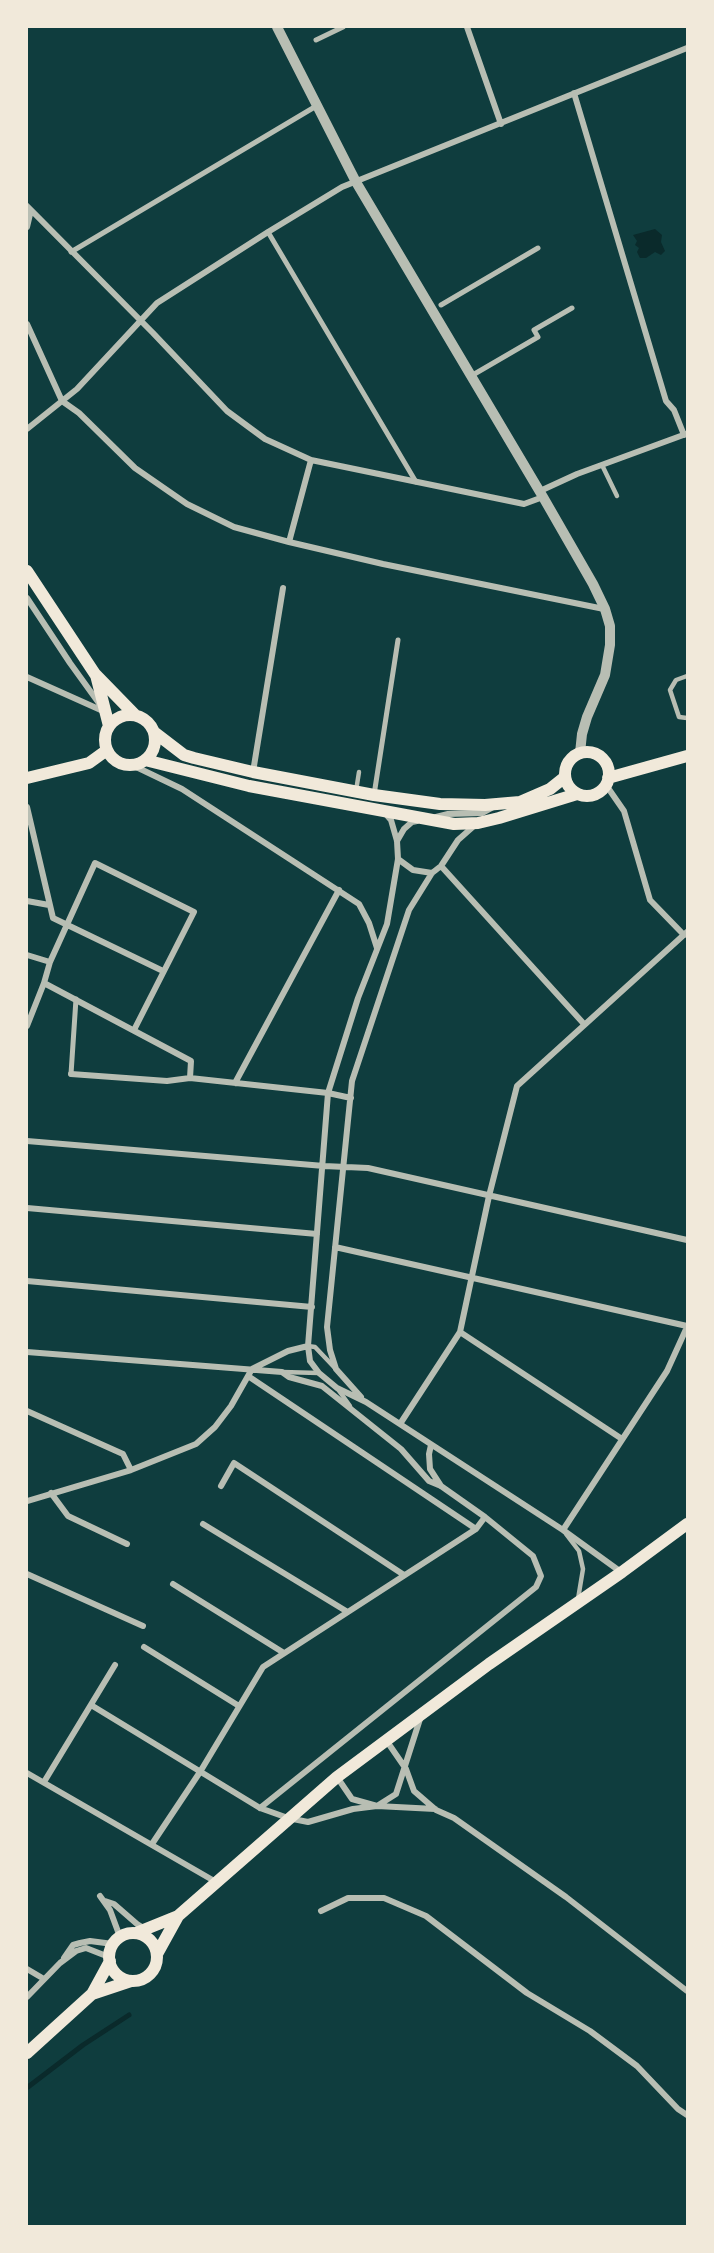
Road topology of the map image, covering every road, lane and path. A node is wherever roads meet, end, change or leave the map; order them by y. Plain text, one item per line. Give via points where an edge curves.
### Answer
1 (277, 27) edge
2 (343, 27) edge
3 (467, 27) edge
4 (316, 40) dead end
5 (687, 48) edge
6 (574, 93) junction
7 (318, 105) junction
8 (501, 124) junction
9 (356, 182) junction
10 (29, 208) edge
11 (27, 227) edge
12 (268, 232) junction
13 (538, 248) dead end
14 (71, 252) junction
15 (441, 305) dead end
16 (572, 308) dead end
17 (140, 320) junction
18 (27, 324) edge
19 (471, 376) junction
20 (62, 401) junction
21 (27, 429) edge
22 (686, 435) edge
23 (310, 460) junction
24 (602, 465) junction
25 (416, 482) junction
26 (542, 494) junction
27 (617, 496) dead end
28 (289, 542) junction
29 (27, 571) edge
30 (282, 588) dead end
31 (27, 598) edge
32 (605, 609) junction
33 (398, 640) dead end
34 (95, 674) junction
35 (27, 676) edge
36 (687, 676) edge
37 (105, 712) junction
38 (135, 715) junction
39 (687, 718) edge
40 (109, 726) junction
41 (154, 732) junction
42 (107, 750) junction
43 (580, 753) junction
44 (687, 756) edge
45 (145, 760) junction
46 (132, 765) junction
47 (253, 772) junction
48 (359, 772) dead end
49 (565, 777) junction
50 (27, 778) edge
51 (607, 782) junction
52 (356, 791) junction
53 (577, 794) junction
54 (374, 795) junction
55 (498, 804) junction
56 (27, 807) edge
57 (385, 813) junction
58 (428, 820) junction
59 (477, 823) junction
60 (397, 841) junction
61 (398, 859) junction
62 (441, 866) junction
63 (432, 873) junction
64 (339, 890) junction
65 (27, 901) edge
66 (49, 905) junction
67 (66, 923) junction
68 (685, 933) edge
69 (377, 948) junction
70 (27, 956) edge
71 (50, 962) junction
72 (163, 971) junction
73 (44, 983) junction
74 (76, 999) junction
75 (30, 1012) edge
76 (584, 1024) junction
77 (27, 1026) edge
78 (134, 1030) junction
79 (71, 1074) joint
80 (190, 1078) junction
81 (235, 1083) junction
82 (328, 1093) junction
83 (351, 1098) junction
84 (27, 1141) edge
85 (324, 1166) junction
86 (345, 1166) junction
87 (489, 1196) junction
88 (27, 1208) edge
89 (317, 1234) junction
90 (687, 1240) edge
91 (335, 1247) junction
92 (472, 1279) junction
93 (27, 1281) edge
94 (312, 1307) junction
95 (687, 1326) edge
96 (460, 1332) junction
97 (309, 1346) junction
98 (27, 1352) edge
99 (336, 1369) junction
100 (252, 1370) junction
101 (282, 1372) junction
102 (319, 1373) junction
103 (248, 1376) junction
104 (337, 1389) junction
105 (366, 1402) junction
106 (351, 1408) junction
107 (27, 1411) edge
108 (400, 1424) junction
109 (622, 1439) junction
110 (431, 1445) junction
111 (131, 1470) junction
112 (221, 1486) dead end
113 (441, 1486) junction
114 (51, 1492) junction
115 (27, 1501) edge
116 (485, 1517) junction
117 (203, 1524) dead end
118 (687, 1524) edge
119 (476, 1528) junction
120 (563, 1530) junction
121 (127, 1544) dead end
122 (622, 1572) junction
123 (27, 1574) edge
124 (404, 1575) junction
125 (173, 1584) dead end
126 (577, 1603) junction
127 (346, 1611) junction
128 (143, 1626) dead end
129 (144, 1647) dead end
130 (284, 1653) junction
131 (116, 1665) dead end
132 (91, 1705) junction
133 (239, 1706) junction
134 (421, 1715) junction
135 (386, 1740) junction
136 (406, 1769) junction
137 (200, 1772) junction
138 (27, 1773) edge
139 (337, 1777) junction
140 (44, 1782) junction
141 (377, 1806) junction
142 (260, 1808) junction
143 (436, 1809) junction
144 (288, 1818) junction
145 (152, 1844) junction
146 (216, 1882) junction
147 (321, 1911) dead end
148 (178, 1916) junction
149 (140, 1931) junction
150 (116, 1940) junction
151 (157, 1954) junction
152 (110, 1959) junction
153 (60, 1963) junction
154 (27, 1969) edge
155 (44, 1979) junction
156 (131, 1981) junction
157 (685, 1986) edge
158 (92, 1994) junction
159 (27, 1997) edge
160 (27, 2053) edge
161 (687, 2115) edge

1 - 7 street
2 - 4 street
3 - 8 street
5 - 6 street
6 - 8 street
6 - 22 street via 666,401
7 - 9 street
7 - 14 street
8 - 9 street
9 - 12 street
9 - 19 street
10 - 11 street
10 - 14 street
12 - 17 street via 157,303
12 - 25 street
13 - 15 street
14 - 17 street
16 - 19 street via 534,330 538,337
17 - 20 street
17 - 23 street via 227,411 265,439
18 - 20 street
19 - 26 street
20 - 21 street
20 - 28 street via 135,468 187,504 234,527
22 - 24 street
23 - 25 street
23 - 28 street
24 - 26 street
24 - 27 lane
25 - 26 street via 524,504
26 - 32 street
28 - 32 street
29 - 34 main road
30 - 47 street
31 - 37 street
32 - 43 street via 610,626 605,675 587,717
33 - 54 street
34 - 37 main road
34 - 38 main road
35 - 37 street
36 - 39 lane via 676,680 670,690 679,717
37 - 40 main road
38 - 40 main road via 120,717
38 - 41 main road via 143,718
40 - 42 main road
41 - 45 main road via 154,747
41 - 47 main road via 184,755
42 - 46 main road via 115,760
42 - 50 main road via 89,763
43 - 49 main road via 568,762
43 - 51 main road via 601,758 609,771
44 - 51 main road
45 - 46 main road
45 - 57 main road
46 - 64 street via 182,789
47 - 52 main road
48 - 52 lane
49 - 53 main road
49 - 55 main road via 527,799
51 - 53 main road via 597,794
51 - 68 street via 624,811 650,900
52 - 54 main road
53 - 59 main road
54 - 55 main road via 440,804
55 - 58 street via 482,813 448,814
56 - 66 street
57 - 58 main road
57 - 60 street
58 - 59 main road
58 - 60 street via 412,822
59 - 62 street via 458,840
60 - 61 street
61 - 63 street via 413,870
61 - 69 street via 387,924
62 - 63 street
62 - 76 street
63 - 83 street via 407,914 352,1081
64 - 69 street via 358,904
64 - 81 street
65 - 66 street
66 - 67 street via 53,918
67 - 71 street
67 - 72 street
67 - 72 street via 95,862 194,912
68 - 76 street
69 - 82 street
70 - 71 street
71 - 73 street
72 - 78 street
73 - 74 street
73 - 75 street
74 - 78 street
74 - 79 street
75 - 77 street
76 - 87 street via 517,1086
78 - 80 street via 191,1061
79 - 80 street via 167,1081
80 - 81 street
81 - 82 street
82 - 83 street
82 - 85 street
83 - 86 street
84 - 85 street
85 - 86 street
85 - 89 street
86 - 87 street
86 - 91 street
87 - 90 street
87 - 92 street
88 - 89 street
89 - 94 street
91 - 92 street
91 - 99 street via 327,1327
92 - 95 street
92 - 96 street
93 - 94 street
94 - 97 street
95 - 109 street via 667,1371
96 - 108 street
96 - 109 street
97 - 99 lane via 315,1347
97 - 100 street
97 - 102 street via 309,1361
98 - 100 street
99 - 105 street
100 - 101 street
100 - 103 street
101 - 102 lane
101 - 106 street via 322,1386
102 - 104 street
103 - 111 street via 215,1427 196,1444
103 - 119 street
104 - 105 street
104 - 106 lane
105 - 108 street
106 - 113 street via 401,1449 429,1481
107 - 111 street via 123,1454
108 - 110 street
109 - 120 street
110 - 113 street via 430,1469
110 - 120 street
111 - 114 street
112 - 124 street via 234,1463
113 - 116 street
114 - 115 street
114 - 121 street via 68,1516
116 - 119 street
116 - 142 street via 533,1556 541,1576 536,1587
117 - 127 street
118 - 122 main road
119 - 124 street
120 - 122 street
120 - 126 lane via 579,1551 583,1569
122 - 126 main road
123 - 128 street
124 - 127 street
125 - 130 street
126 - 134 main road
127 - 130 street
129 - 133 street
130 - 133 street via 263,1667
131 - 132 street
132 - 137 street
132 - 140 street
133 - 137 street
134 - 135 main road
134 - 136 street
135 - 136 street
135 - 139 main road
136 - 141 street via 396,1794
136 - 143 street via 414,1791
137 - 142 street
137 - 145 street
138 - 140 street
139 - 141 street via 352,1799
139 - 144 main road
140 - 145 street
141 - 143 street
141 - 144 street via 308,1822
142 - 144 street
143 - 157 street via 503,1852
144 - 146 main road
145 - 146 street
146 - 148 main road
147 - 161 street via 348,1898 384,1898 426,1916 527,1993 590,2031 637,2066
148 - 149 main road
148 - 151 main road
149 - 150 main road
149 - 150 street via 137,1924 103,1898
149 - 151 main road
150 - 152 main road
150 - 153 street via 73,1945
151 - 156 main road via 150,1973
152 - 153 street via 86,1948
152 - 156 main road via 114,1971
152 - 158 main road
153 - 155 street
154 - 155 street
155 - 159 street
156 - 158 main road
158 - 160 main road

